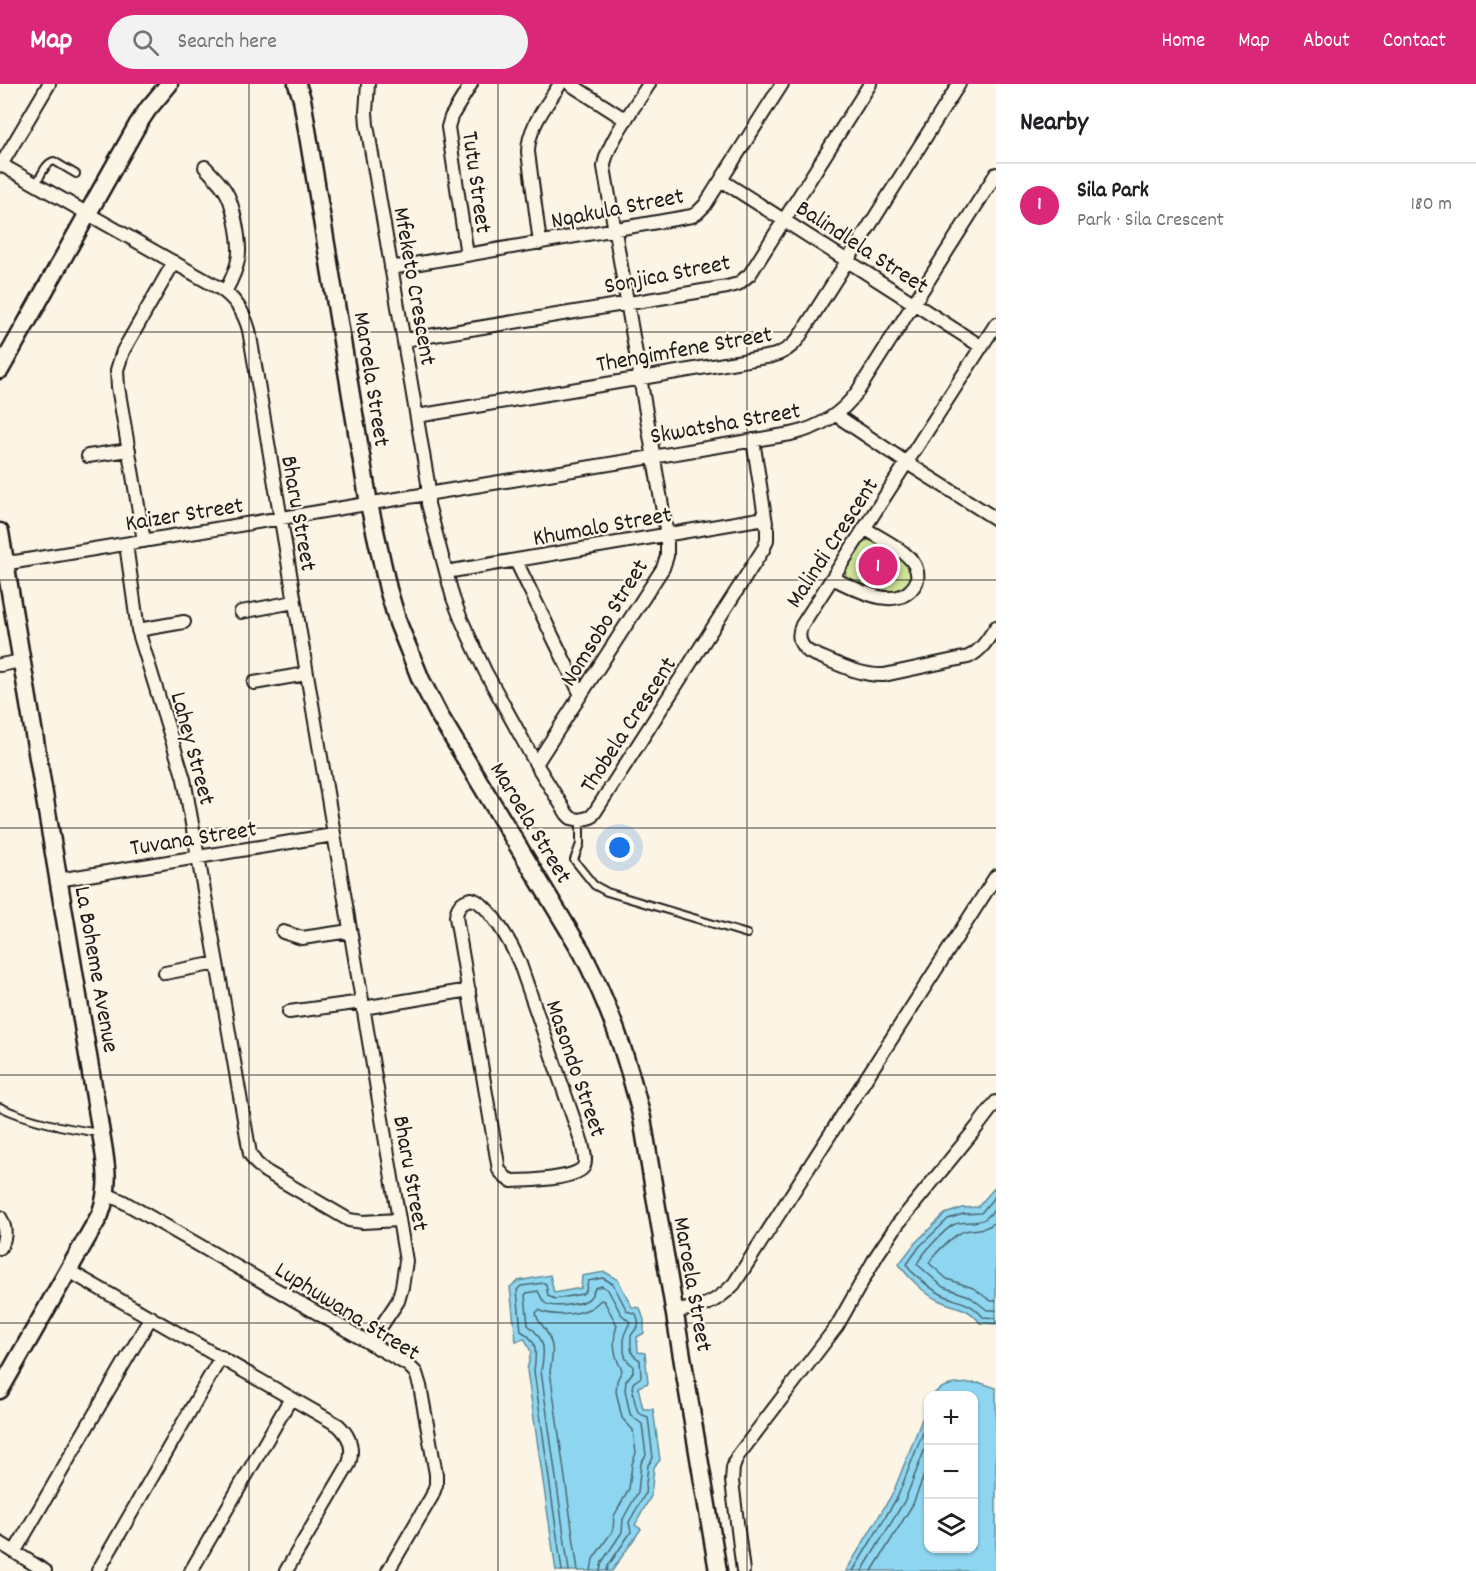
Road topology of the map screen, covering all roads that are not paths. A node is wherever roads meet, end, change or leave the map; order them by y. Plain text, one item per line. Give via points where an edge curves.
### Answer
1 (169, 84) edge
2 (368, 84) edge
3 (471, 84) edge
4 (560, 84) edge
5 (570, 84) edge
6 (649, 84) edge
7 (782, 84) edge
8 (870, 84) edge
9 (959, 84) edge
10 (46, 85) edge
11 (300, 89) edge
12 (626, 120) junction
13 (1, 165) edge
14 (205, 167) dead end
15 (76, 174) dead end
16 (996, 174) edge
17 (721, 180) junction
18 (36, 185) junction
19 (88, 214) junction
20 (784, 220) junction
21 (615, 229) junction
22 (540, 243) junction
23 (467, 255) junction
24 (847, 261) junction
25 (174, 262) junction
26 (392, 268) junction
27 (225, 292) junction
28 (628, 303) junction
29 (914, 303) junction
30 (996, 324) edge
31 (404, 340) junction
32 (982, 347) junction
33 (0, 370) edge
34 (641, 378) junction
35 (836, 415) junction
36 (417, 416) junction
37 (753, 440) junction
38 (129, 450) junction
39 (88, 456) dead end
40 (654, 456) junction
41 (907, 463) junction
42 (428, 494) junction
43 (369, 504) junction
44 (765, 518) junction
45 (280, 519) junction
46 (996, 519) edge
47 (864, 528) junction
48 (0, 532) edge
49 (668, 535) junction
50 (144, 541) junction
51 (126, 544) junction
52 (2, 560) edge
53 (516, 561) junction
54 (446, 573) junction
55 (832, 578) junction
56 (294, 602) junction
57 (241, 612) dead end
58 (184, 622) dead end
59 (996, 627) edge
60 (138, 630) junction
61 (22, 662) junction
62 (0, 665) edge
63 (306, 674) junction
64 (254, 683) dead end
65 (581, 696) junction
66 (537, 764) junction
67 (580, 820) junction
68 (333, 835) junction
69 (198, 857) junction
70 (996, 876) edge
71 (58, 880) junction
72 (350, 931) junction
73 (283, 933) dead end
74 (747, 934) dead end
75 (217, 963) junction
76 (165, 973) dead end
77 (469, 990) junction
78 (362, 1005) junction
79 (289, 1012) dead end
80 (996, 1102) edge
81 (0, 1107) edge
82 (101, 1133) junction
83 (106, 1194) junction
84 (0, 1217) edge
85 (398, 1221) junction
86 (0, 1248) edge
87 (69, 1270) junction
88 (675, 1311) junction
89 (151, 1317) junction
90 (370, 1343) junction
91 (221, 1358) junction
92 (0, 1390) edge
93 (291, 1398) junction
94 (0, 1543) edge
95 (15, 1551) junction
96 (45, 1571) edge
97 (98, 1571) edge
98 (191, 1571) edge
99 (286, 1571) edge
100 (388, 1571) edge
101 (718, 1571) edge
102 (743, 1571) edge

1 - 19 street via 148,109
2 - 26 street, Mfeketo Crescent via 367,125
3 - 23 street, Tutu Street via 448,127
4 - 22 street via 532,129 528,143
5 - 12 street
6 - 12 street, Nomsobo Street
7 - 17 street, Nqakula Street
8 - 20 street, Sonjica Street
9 - 24 street, Thengimfene Street
10 - 13 street
11 - 43 street, Maroela Street
12 - 21 street, Nomsobo Street via 604,161
13 - 18 street, Bharu Street
14 - 27 street via 227,193 239,240 237,268
15 - 18 lane via 51,161
16 - 29 street, Skwatsha Street
17 - 20 street, Balindlela Street
17 - 21 street, Nqakula Street via 702,209 692,216
18 - 19 street, Bharu Street
19 - 25 street, Bharu Street
19 - 33 street
20 - 24 street, Balindlela Street
20 - 28 street, Sonjica Street via 750,274 738,284
21 - 22 street, Nqakula Street
21 - 28 street, Nomsobo Street
22 - 23 street, Nqakula Street
23 - 26 street, Nqakula Street
24 - 29 street, Balindlela Street
24 - 34 street, Thengimfene Street via 795,344 785,352
25 - 27 street, Bharu Street
25 - 38 street via 123,351 117,370
26 - 31 street, Mfeketo Crescent
27 - 45 street, Bharu Street via 241,310 249,330
28 - 31 street, Sonjica Street
28 - 34 street, Nomsobo Street
29 - 32 street, Balindlela Street
29 - 35 street, Skwatsha Street via 852,400
30 - 32 street, Malindi Crescent
31 - 36 street, Mfeketo Crescent
32 - 41 street, Malindi Crescent
34 - 36 street, Thengimfene Street
34 - 40 street, Nomsobo Street
35 - 37 street, Skwatsha Street via 803,431
35 - 41 street
36 - 42 street, Mfeketo Crescent
37 - 40 street, Skwatsha Street
37 - 44 street, Thobela Crescent
38 - 39 street
38 - 50 street
40 - 42 street, Skwatsha Street
40 - 49 street, Nomsobo Street
41 - 46 street
41 - 47 street, Malindi Crescent
42 - 43 street, Skwatsha Street
42 - 54 street, Thobela Crescent
43 - 45 street, Kaizer Street
43 - 88 street, Maroela Street via 388,589 421,680 582,951 617,1030 642,1118
44 - 49 street, Khumalo Street
44 - 67 street, Thobela Crescent via 764,548 595,812
45 - 50 street, Kaizer Street
45 - 56 street, Bharu Street
47 - 55 street, Malindi Crescent
47 - 55 street via 914,563 916,583 902,596 881,598
48 - 52 street, La Boheme Avenue
49 - 53 street, Khumalo Street
49 - 65 street, Nomsobo Street via 665,563
50 - 51 street, Kaizer Street
51 - 52 street, Kaizer Street via 15,562
51 - 60 street, Lahey Street
52 - 61 street, La Boheme Avenue
53 - 54 street, Khumalo Street
53 - 65 street
54 - 66 street, Thobela Crescent via 470,639
55 - 59 street, Malindi Crescent via 800,629 799,639 809,652 868,675 968,657 984,645
56 - 57 street
56 - 63 street, Bharu Street
58 - 60 street
60 - 69 street, Lahey Street via 184,779
61 - 62 street
61 - 71 street, La Boheme Avenue
63 - 64 street
63 - 68 street, Bharu Street
65 - 66 street, Nomsobo Street
66 - 67 street, Thobela Crescent via 567,814
67 - 74 lane via 580,844 574,860 594,885
68 - 69 street, Tuvana Street
68 - 72 street, Bharu Street
69 - 71 street, Tuvana Street
69 - 75 street, Lahey Street
70 - 88 street via 735,1284 710,1303
71 - 82 street, La Boheme Avenue
72 - 73 street via 303,938
72 - 78 street, Bharu Street
75 - 76 street
75 - 85 street, Lahey Street via 250,1154 256,1163 349,1220
77 - 77 street, Masondo Street via 456,913 461,904 471,899 487,909 516,955 582,1143 585,1162 578,1173 522,1181 512,1181 501,1174
77 - 78 street
78 - 79 street
78 - 85 street, Bharu Street
80 - 102 street via 897,1225 837,1326 737,1457 732,1481
81 - 82 lane via 33,1120
82 - 83 street, La Boheme Avenue via 107,1169
83 - 87 street, La Boheme Avenue via 100,1215
83 - 90 street, Luphuwana Street
84 - 86 street via 5,1232
85 - 90 street, Bharu Street via 406,1261 402,1287 398,1301
87 - 89 street
87 - 92 street, La Boheme Avenue
88 - 101 street, Maroela Street
89 - 91 street
89 - 95 street
90 - 100 street, Luphuwana Street via 416,1373 436,1480 432,1496
91 - 93 street
91 - 97 street
93 - 98 street
93 - 99 street via 338,1425 348,1435 352,1449 349,1464
94 - 95 street
95 - 96 street

